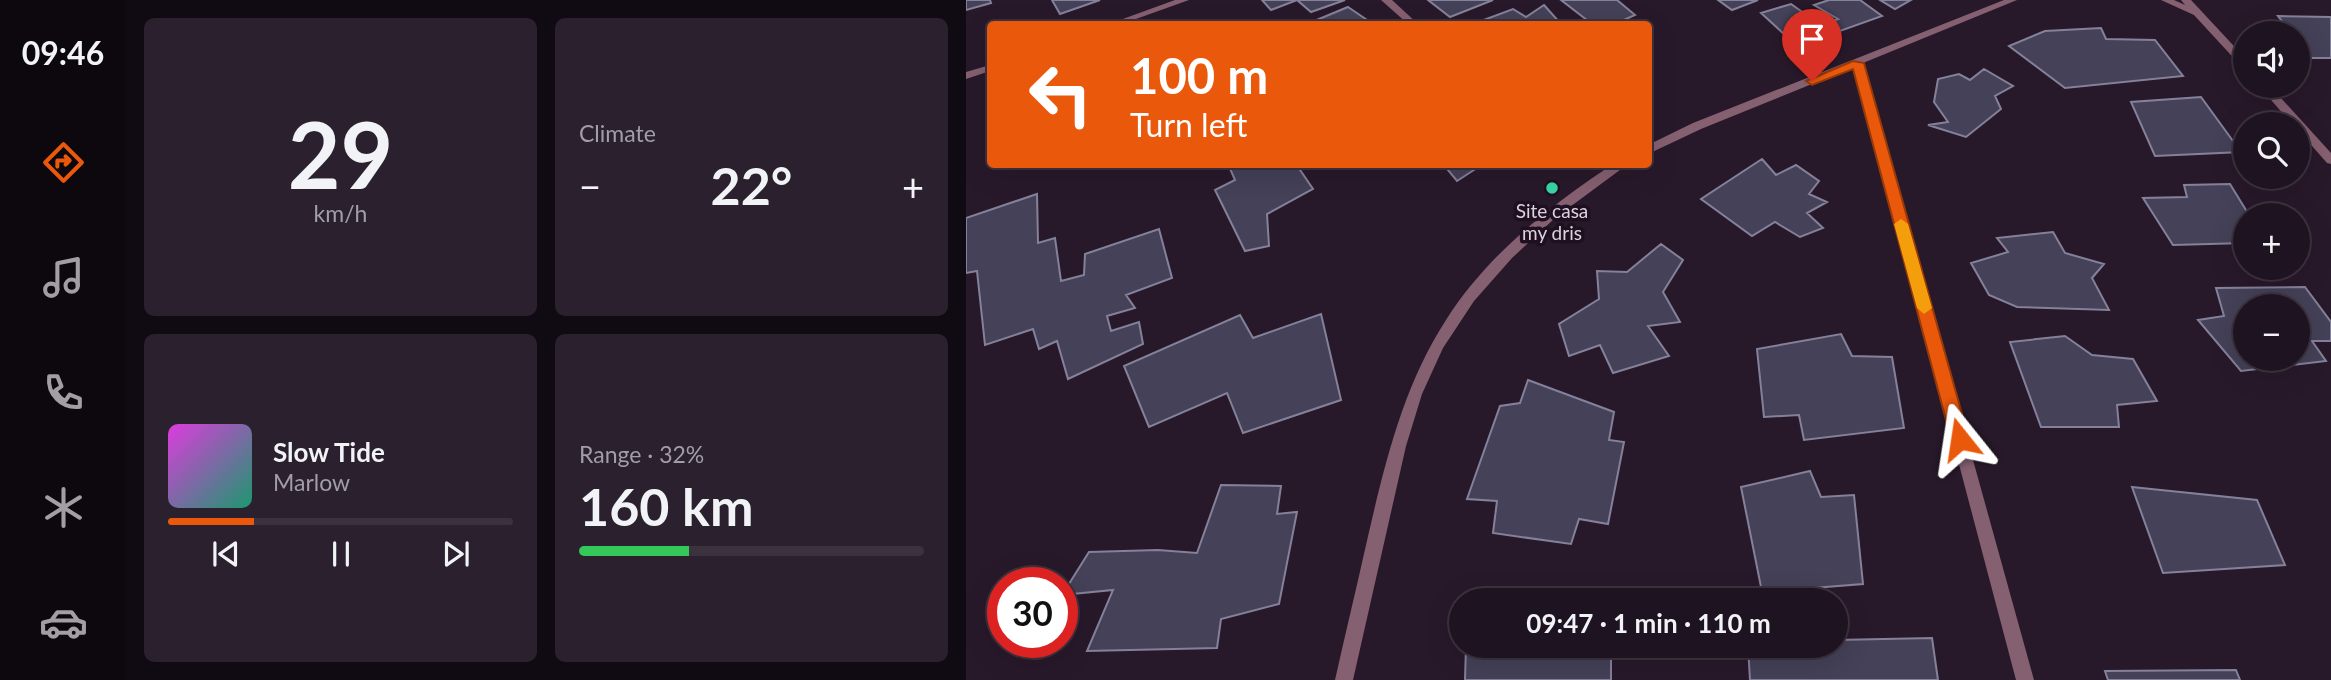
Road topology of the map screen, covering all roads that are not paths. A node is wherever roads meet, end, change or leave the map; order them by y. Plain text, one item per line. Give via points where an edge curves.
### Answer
1 (1184, 0) edge
2 (1386, 0) edge
3 (2012, 0) edge
4 (2166, 0) edge
5 (2186, 0) edge
6 (2201, 15) junction
7 (1123, 21) edge
8 (1410, 21) edge
9 (2233, 51) edge
10 (1858, 63) junction
11 (987, 69) edge
12 (966, 76) edge
13 (2275, 98) edge
14 (1652, 148) edge
15 (2331, 160) edge
16 (1616, 168) edge
17 (1344, 680) edge
18 (2025, 680) edge

1 - 7 street
2 - 8 street
3 - 10 street
4 - 6 street
5 - 6 street
6 - 9 street
10 - 14 street
10 - 18 street
11 - 12 street
13 - 15 street
16 - 17 street via 1581,191 1492,268 1451,323 1424,373 1399,437

